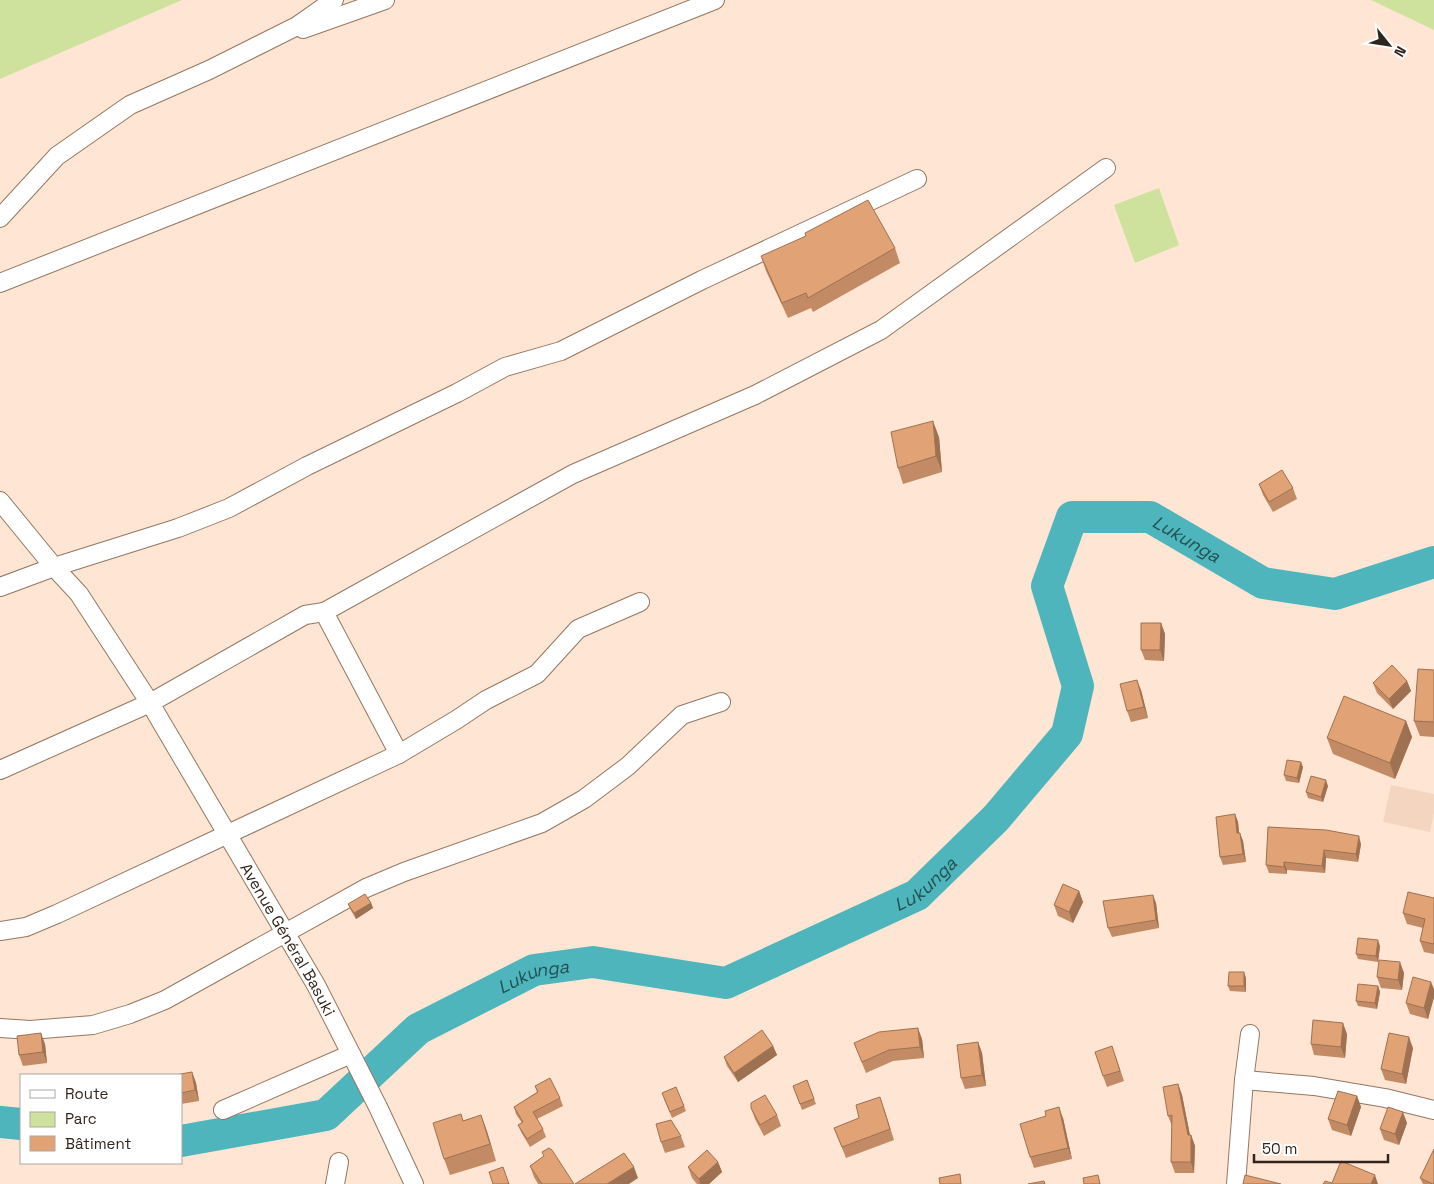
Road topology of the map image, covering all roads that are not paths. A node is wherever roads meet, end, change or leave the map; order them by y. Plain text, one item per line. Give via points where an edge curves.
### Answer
1 (334, 0) edge
2 (385, 0) edge
3 (715, 0) edge
4 (263, 43) junction
5 (1106, 168) dead end
6 (917, 179) dead end
7 (0, 218) edge
8 (0, 283) edge
9 (0, 501) edge
10 (54, 567) junction
11 (0, 587) edge
12 (640, 602) dead end
13 (324, 612) junction
14 (720, 702) dead end
15 (150, 703) junction
16 (399, 754) junction
17 (0, 770) edge
18 (227, 834) junction
19 (0, 931) edge
20 (285, 932) junction
21 (0, 1028) edge
22 (1250, 1034) dead end
23 (351, 1054) junction
24 (1244, 1080) junction
25 (222, 1110) dead end
26 (1434, 1110) edge
27 (339, 1162) dead end
28 (335, 1184) edge
29 (414, 1184) edge
30 (1236, 1184) edge

1 - 4 street via 297,26
2 - 4 street
3 - 8 street
4 - 7 street via 130,105 56,156
5 - 13 street via 881,330 756,395 573,474
6 - 10 street via 562,351 505,366 229,508 178,528
9 - 10 street, Avenue Général Basuki
10 - 11 street
10 - 15 street, Avenue Général Basuki via 79,594
12 - 16 street via 578,629 537,674 486,700
13 - 15 street via 305,616
13 - 16 street
14 - 20 street via 682,715 628,766 584,799 542,823 366,888
15 - 17 street
15 - 18 street, Avenue Général Basuki
16 - 18 street
18 - 19 street via 26,928
18 - 20 street, Avenue Général Basuki
20 - 21 street via 165,1000 130,1014 93,1025 30,1030
20 - 23 street, Avenue Général Basuki
22 - 24 street
23 - 25 street
23 - 29 street, Avenue Général Basuki
24 - 26 street via 1323,1088
24 - 30 street
27 - 28 street

